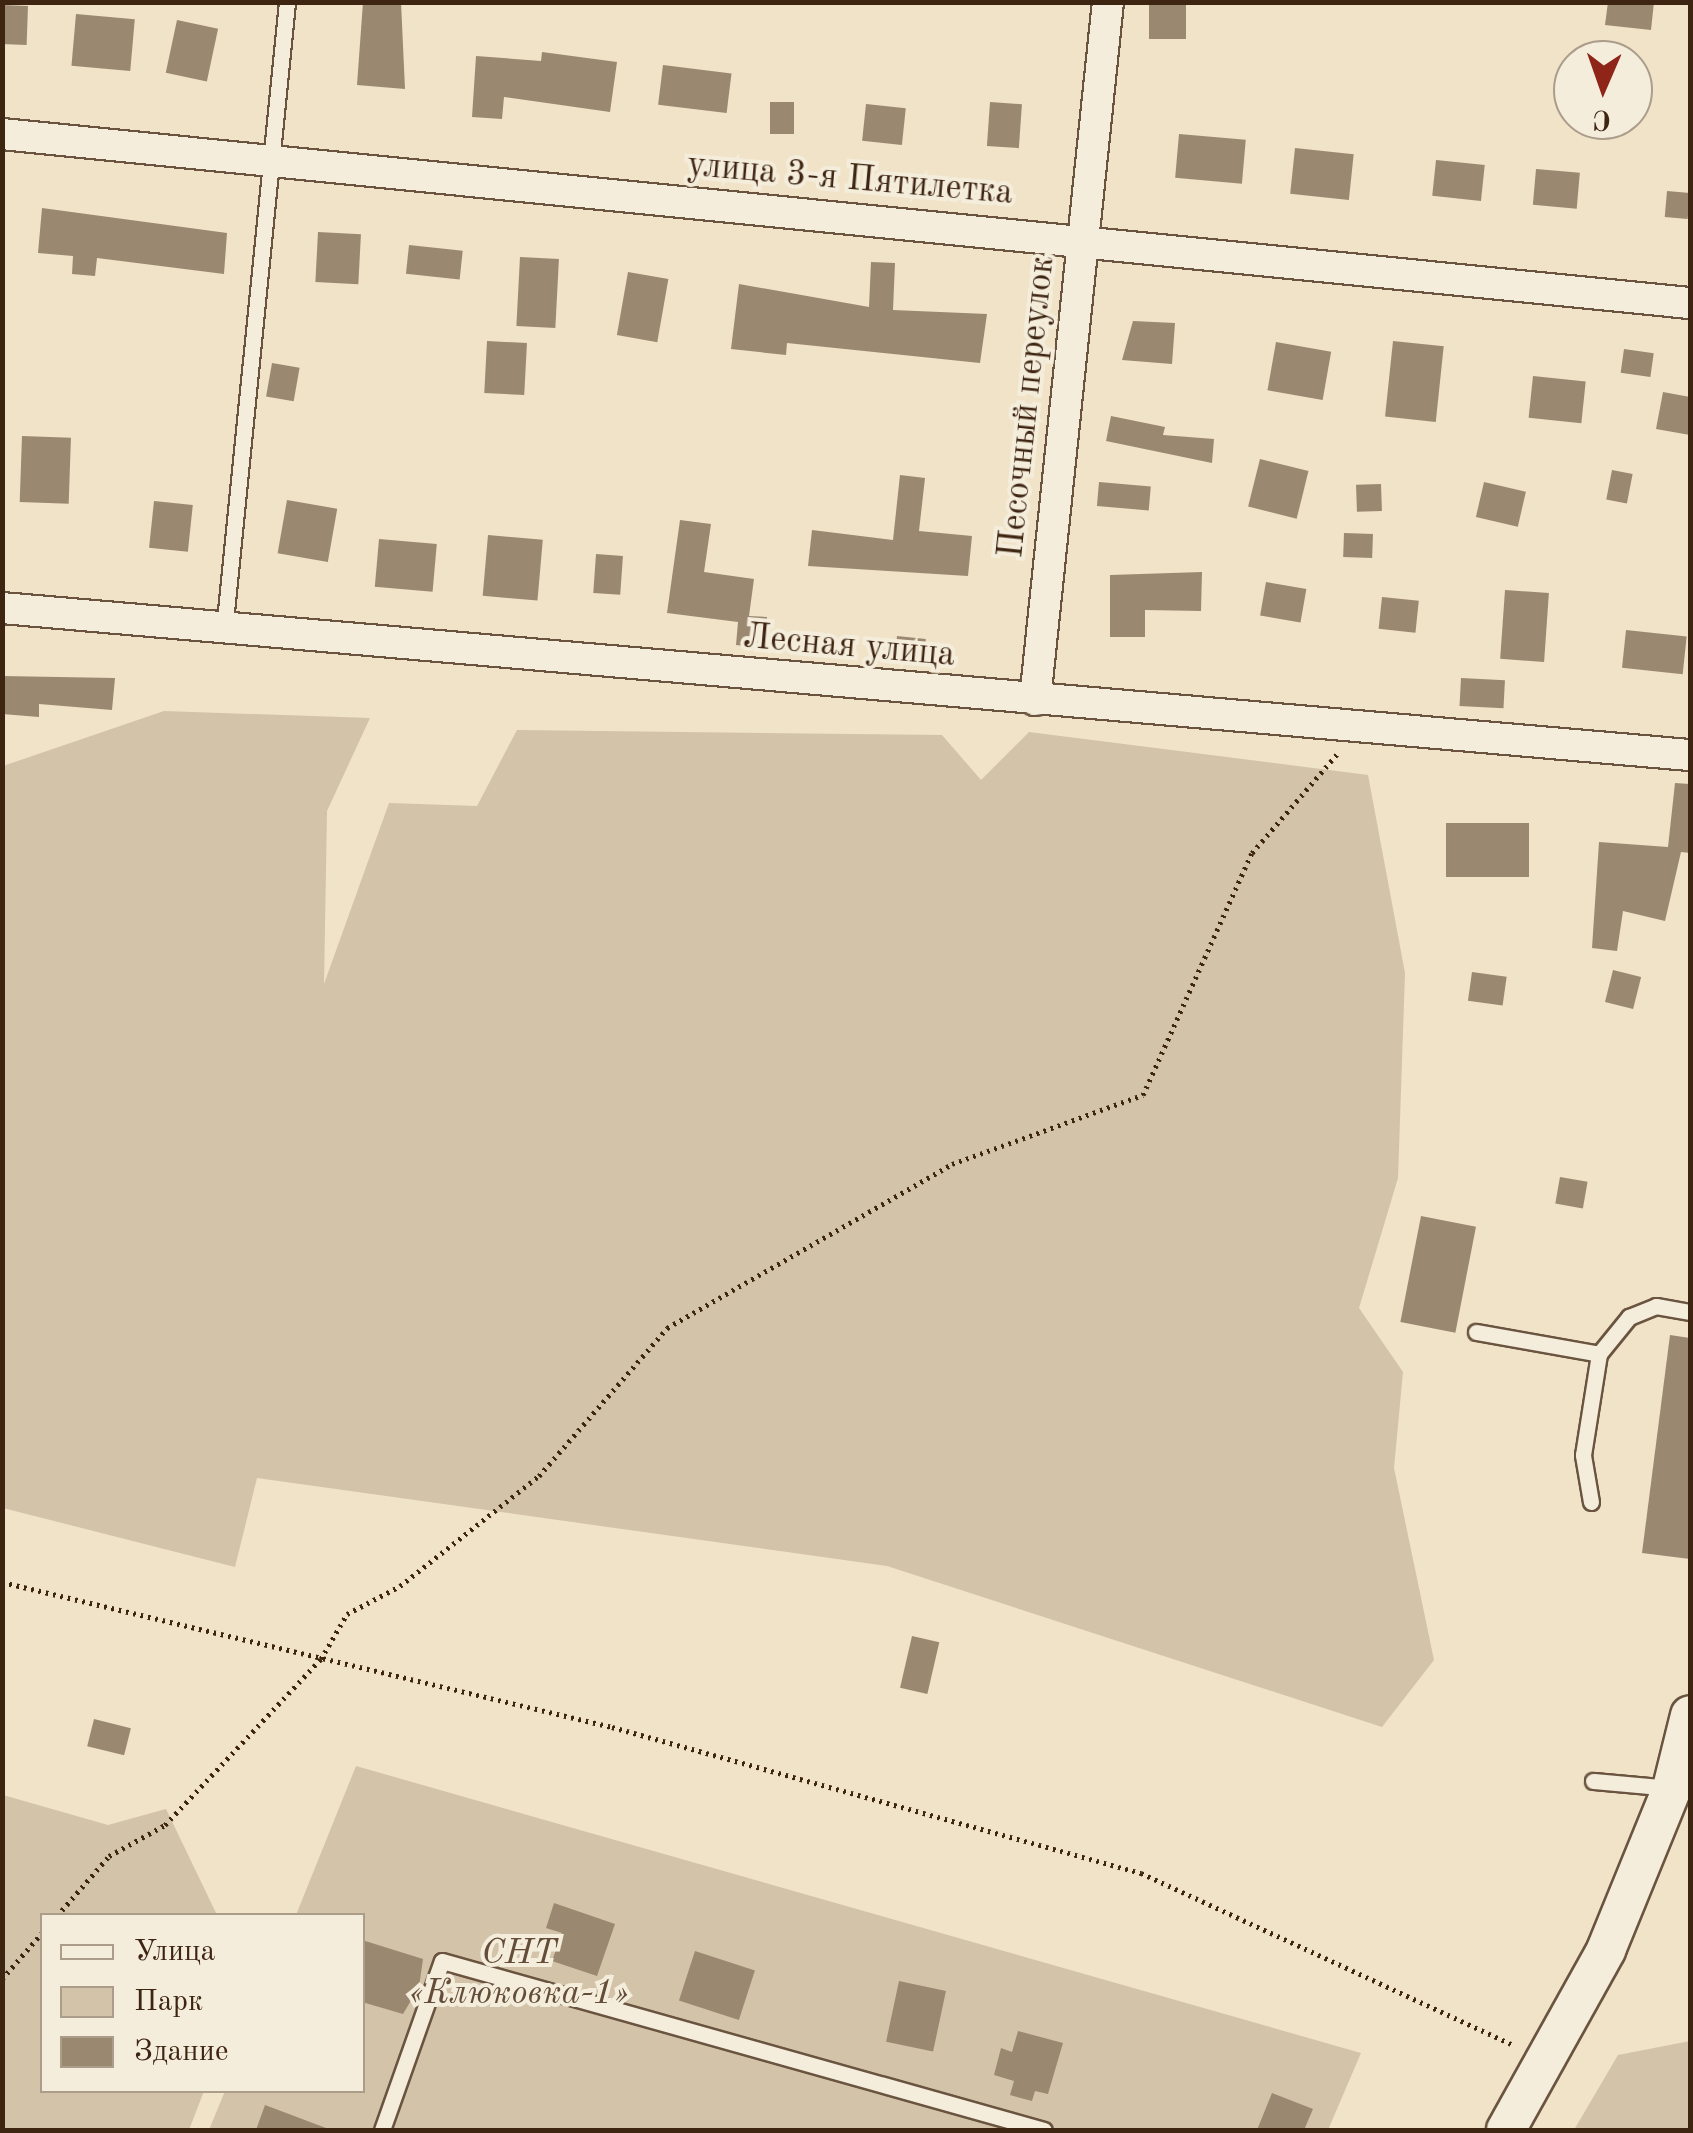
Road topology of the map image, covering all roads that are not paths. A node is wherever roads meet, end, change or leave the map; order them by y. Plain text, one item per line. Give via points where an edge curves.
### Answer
1 (287, 2) edge
2 (1108, 2) edge
3 (2, 134) edge
4 (270, 162) junction
5 (1084, 240) junction
6 (1690, 303) edge
7 (2, 608) edge
8 (224, 631) junction
9 (1035, 700) junction
10 (1690, 755) edge
11 (1690, 1312) edge
12 (1476, 1332) dead end
13 (1599, 1354) junction
14 (1591, 1502) dead end
15 (1690, 1716) edge
16 (1594, 1781) dead end
17 (1681, 1788) edge
18 (382, 2130) edge
19 (1044, 2130) edge
20 (1506, 2130) edge

1 - 4 lane
2 - 5 street, Песочный переулок
3 - 4 street, улица 3-я Пятилетка
4 - 5 street, улица 3-я Пятилетка
4 - 8 lane
5 - 6 street, улица 3-я Пятилетка
5 - 9 street, Песочный переулок
7 - 8 street, Лесная улица
8 - 9 street, Лесная улица
9 - 10 street, Лесная улица
11 - 13 lane via 1656,1306 1629,1317
12 - 13 lane
13 - 14 lane via 1583,1455
15 - 17 street
16 - 17 lane
17 - 20 street via 1606,1950
18 - 19 lane via 442,1960

